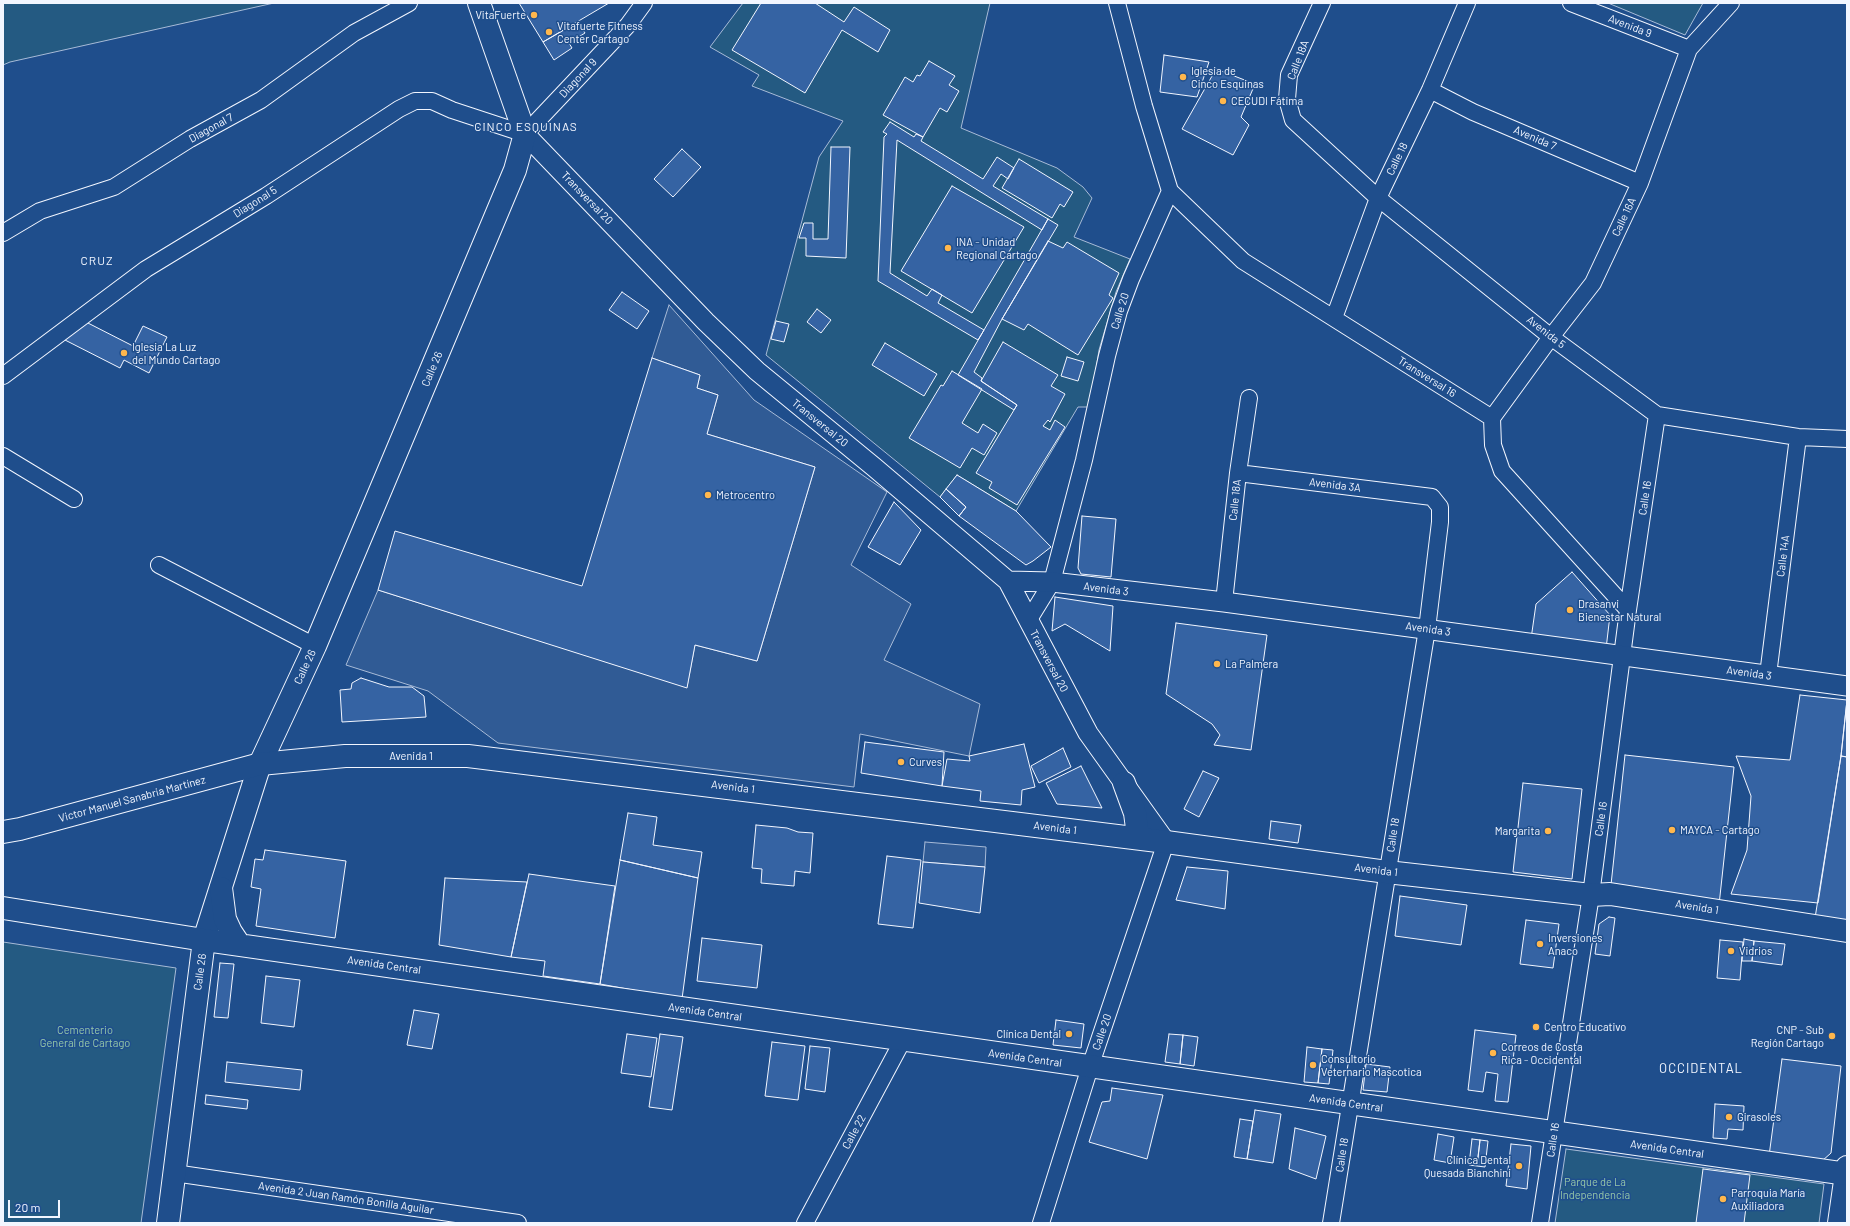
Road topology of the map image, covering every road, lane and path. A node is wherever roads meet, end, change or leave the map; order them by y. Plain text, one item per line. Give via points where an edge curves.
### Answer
1 (409, 3) edge
2 (479, 3) edge
3 (644, 3) edge
4 (1322, 3) edge
5 (1467, 3) edge
6 (1571, 3) edge
7 (1731, 3) edge
8 (1119, 5) edge
9 (1689, 49) junction
10 (1430, 90) junction
11 (1293, 120) joint
12 (525, 134) junction
13 (1640, 183) junction
14 (1170, 191) junction
15 (1378, 198) junction
16 (3, 233) edge
17 (1334, 318) junction
18 (1551, 337) junction
19 (3, 376) edge
20 (1249, 398) dead end
21 (1657, 415) junction
22 (1492, 418) junction
23 (1798, 437) junction
24 (1847, 439) edge
25 (3, 456) edge
26 (1238, 473) junction
27 (1432, 497) joint
28 (74, 500) dead end
29 (159, 565) dead end
30 (1008, 581) junction
31 (1052, 582) junction
32 (1224, 602) junction
33 (1628, 610) junction
34 (1028, 621) junction
35 (1426, 629) junction
36 (315, 646) junction
37 (1623, 656) junction
38 (1768, 675) junction
39 (1847, 686) edge
40 (260, 764) junction
41 (1124, 783) junction
42 (3, 832) edge
43 (1135, 838) junction
44 (1166, 842) junction
45 (1387, 872) junction
46 (221, 888) junction
47 (1591, 895) junction
48 (3, 908) edge
49 (1847, 931) edge
50 (204, 940) junction
51 (239, 944) junction
52 (903, 1040) junction
53 (1090, 1067) junction
54 (1350, 1104) junction
55 (1554, 1133) junction
56 (1847, 1172) edge
57 (174, 1173) junction
58 (168, 1223) edge
59 (518, 1223) edge
60 (805, 1223) edge
61 (1040, 1223) edge
62 (1331, 1223) edge
63 (1540, 1223) edge
64 (1839, 1223) edge

1 - 16 street, Diagonal 7 via 354,33 262,100 190,139 114,187 40,211
2 - 12 main road, Transversal 20
3 - 12 street, Diagonal 9 via 628,25
4 - 11 street, Calle 18A via 1290,75 1287,99
5 - 10 street, Calle 18
6 - 9 street, Avenida 9
7 - 9 street, Calle 16A
8 - 14 street via 1144,106
9 - 13 street, Calle 16A
10 - 13 street, Avenida 7 via 1473,112
10 - 15 street, Calle 18
11 - 15 street, Avenida 5
12 - 19 street, Diagonal 5 via 452,110 432,100 415,100 266,196 146,268
12 - 30 street, Transversal 20 via 706,322 757,371
12 - 36 main road, Calle 26 via 515,170
13 - 18 street, Calle 16A via 1593,283
14 - 17 street, Transversal 16 via 1244,261
14 - 31 street, Calle 20 via 1134,272 1120,311
15 - 17 street, Calle 18
15 - 18 street, Avenida 5
17 - 22 street, Transversal 16
18 - 21 street, Avenida 5
18 - 22 street, Calle 16A
20 - 26 street, Calle 18A
21 - 23 street, Avenida 5
21 - 33 street, Calle 16
22 - 33 street via 1493,444 1502,471
23 - 24 street, Avenida 5
23 - 38 street, Calle 14A
25 - 28 street
26 - 27 street, Avenida 3A
26 - 32 street, Calle 18A
27 - 35 street, Calle 18 via 1440,507 1440,522
29 - 36 street
30 - 31 street, Avenida 3
30 - 34 street, Transversal 20
31 - 32 street, Avenida 3
31 - 34 street, Calle 20
32 - 35 street, Avenida 3
33 - 37 street, Calle 16
34 - 41 street, Transversal 20 via 1088,733
35 - 37 street, Avenida 3
35 - 45 street, Calle 18
36 - 40 main road, Calle 26
37 - 38 street, Avenida 3
37 - 47 street, Calle 16
38 - 39 street, Avenida 3
40 - 42 main road, Victor Manuel Sanabria Martínez via 20,830
40 - 43 main road, Avenida 1 via 345,756 468,756
40 - 46 main road, Calle 26
41 - 43 main road via 1135,813
41 - 44 street, Transversal 20
43 - 44 main road, Avenida 1
44 - 45 main road, Avenida 1
44 - 53 street, Calle 20
45 - 47 main road, Avenida 1
45 - 54 street, Calle 18
46 - 50 main road, Calle 26
46 - 51 main road via 225,919
47 - 49 main road, Avenida 1 via 1610,894
47 - 55 street, Calle 16
48 - 50 main road
50 - 51 main road, Avenida Central
50 - 57 main road, Calle 26
51 - 52 main road, Avenida Central
52 - 53 main road, Avenida Central
52 - 60 street, Calle 22
53 - 54 main road, Avenida Central
53 - 61 street, Calle 20
54 - 55 main road, Avenida Central
54 - 62 street, Calle 18
55 - 56 main road, Avenida Central
55 - 63 street, Calle 16
56 - 64 main road
57 - 58 main road, Calle 26
57 - 59 street, Avenida 2 Juan Ramón Bonilla Aguilar

